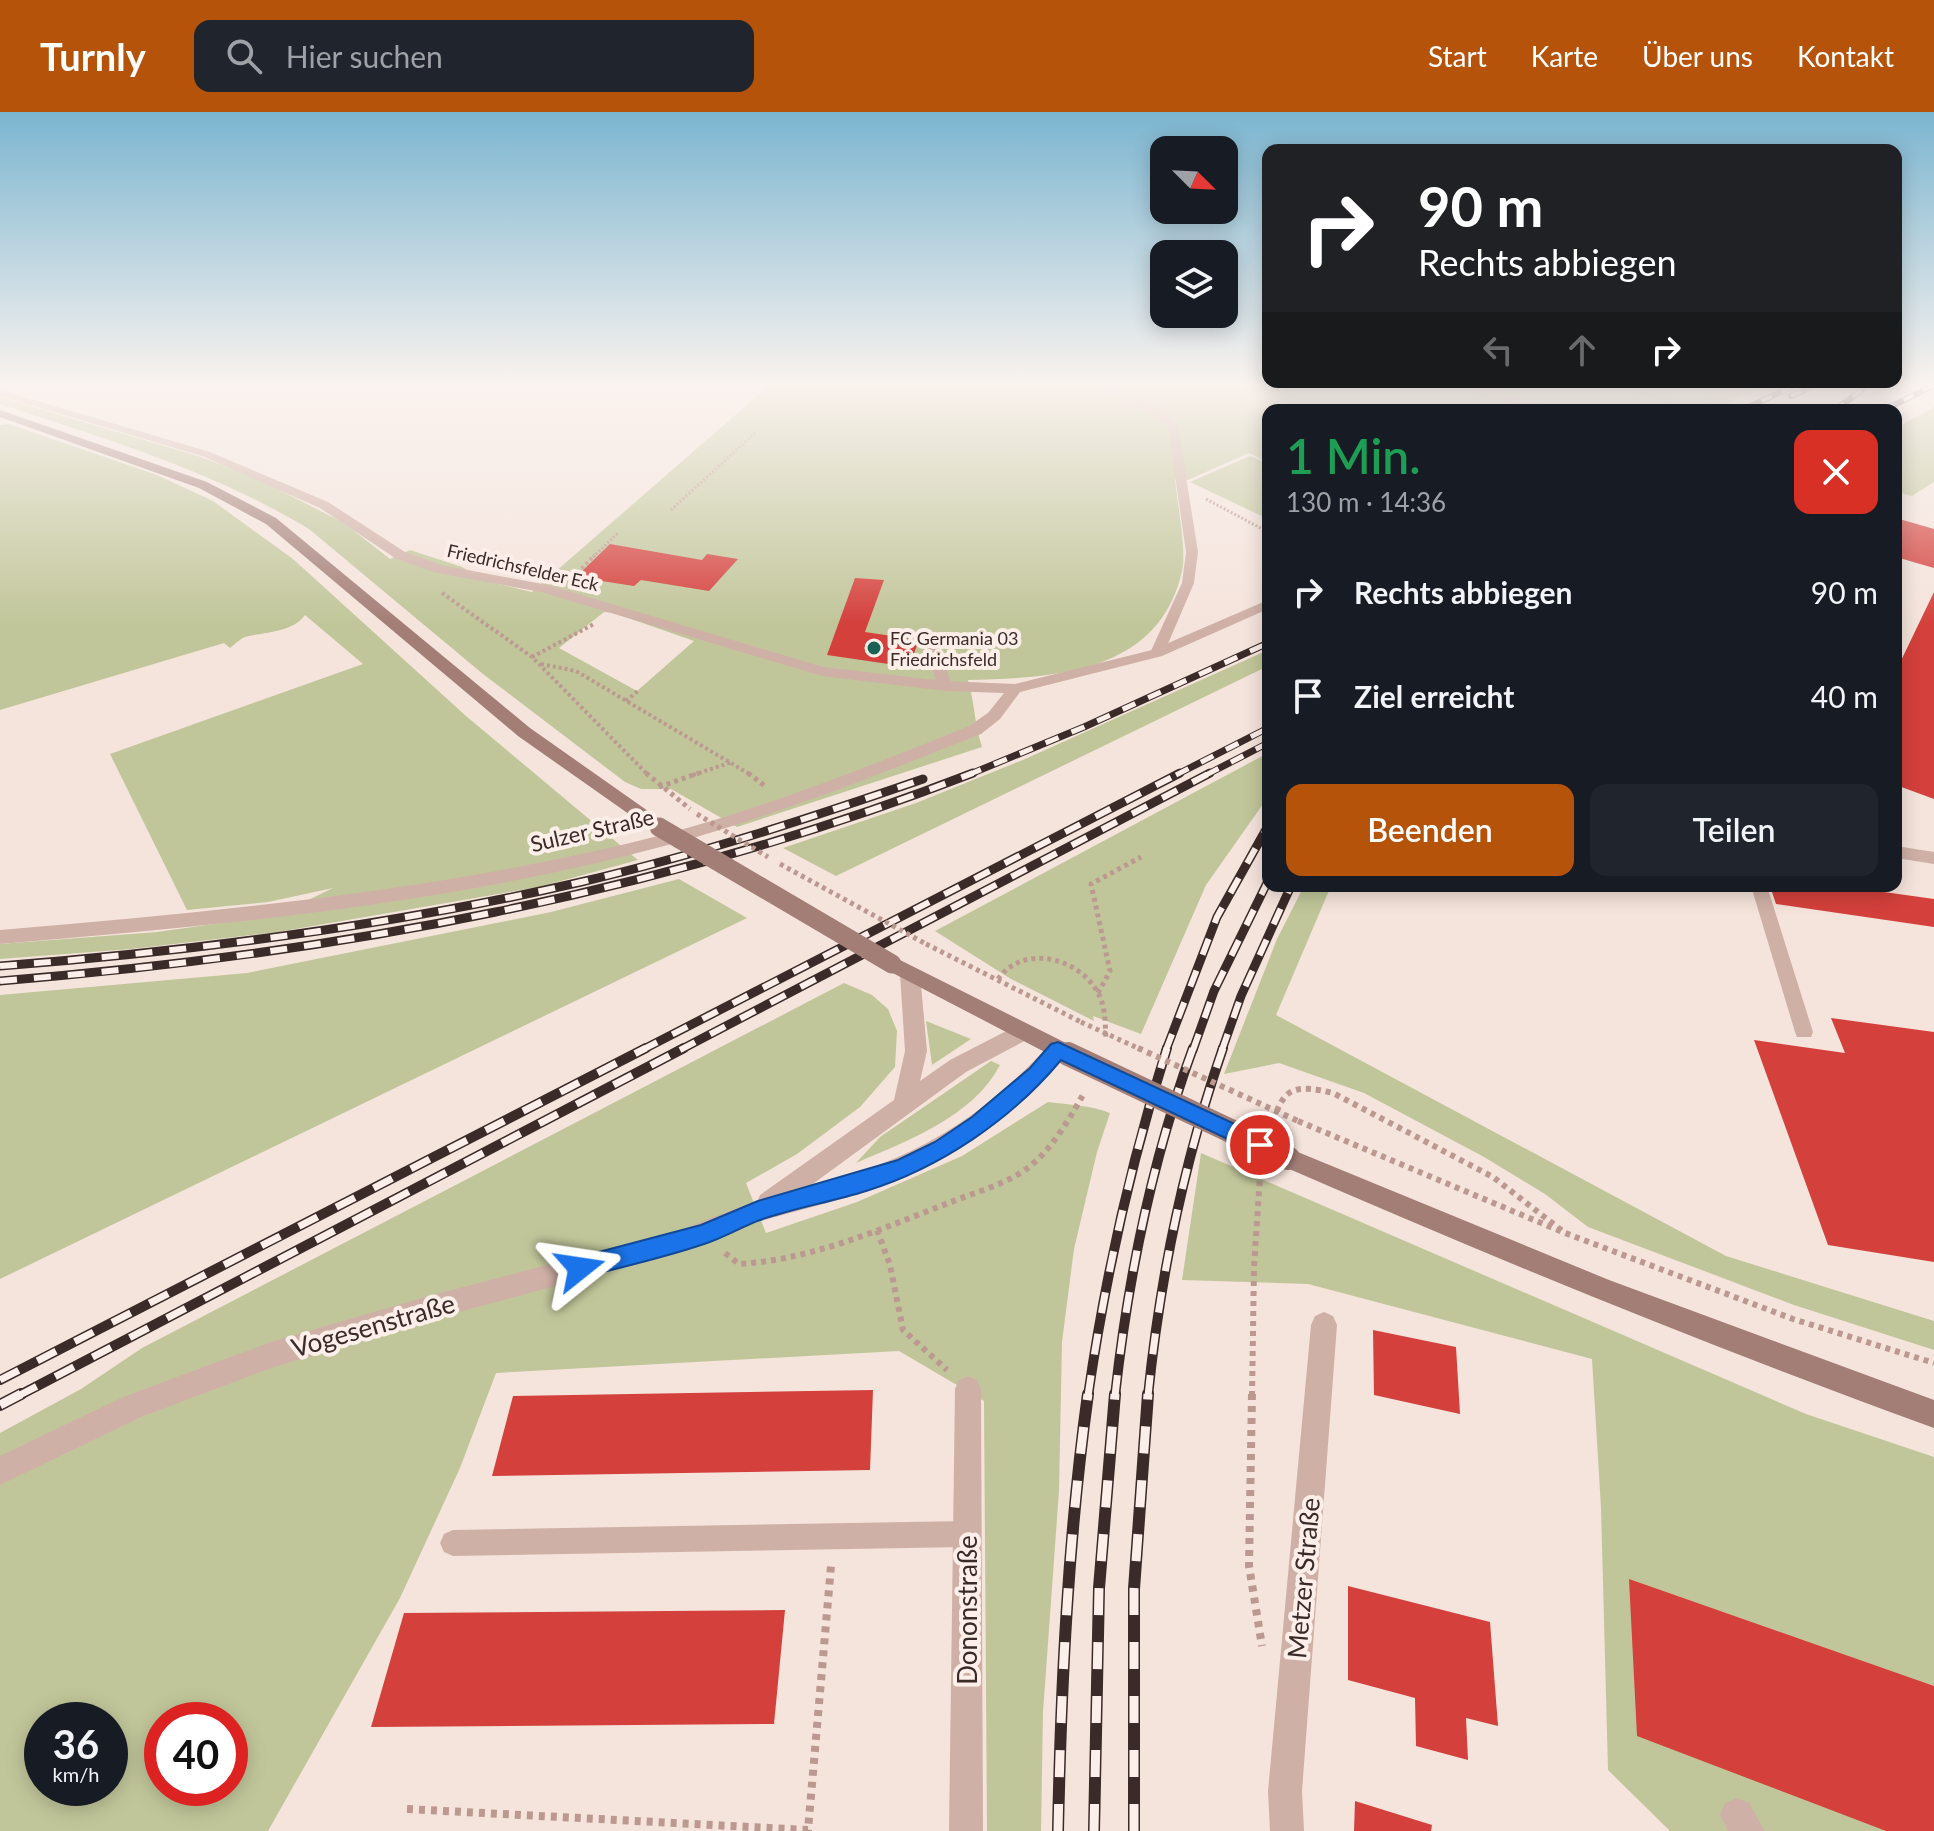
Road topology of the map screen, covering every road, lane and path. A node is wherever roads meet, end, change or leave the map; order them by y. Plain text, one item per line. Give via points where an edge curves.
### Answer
1 (144, 464) edge
2 (230, 464) edge
3 (721, 464) edge
4 (1178, 464) edge
5 (1180, 483) junction
6 (671, 510) dead end
7 (1262, 529) edge
8 (618, 533) dead end
9 (438, 569) junction
10 (576, 581) dead end
11 (1262, 607) edge
12 (613, 608) junction
13 (929, 639) dead end
14 (1157, 653) junction
15 (532, 657) junction
16 (540, 664) junction
17 (945, 686) junction
18 (1015, 689) junction
19 (638, 691) dead end
20 (626, 701) junction
21 (733, 762) junction
22 (762, 783) dead end
23 (659, 787) junction
24 (1902, 853) edge
25 (1141, 857) dead end
26 (1934, 858) edge
27 (1761, 892) edge
28 (0, 937) edge
29 (901, 969) junction
30 (1098, 993) dead end
31 (1023, 1032) junction
32 (1804, 1032) dead end
33 (1063, 1052) junction
34 (904, 1103) junction
35 (1030, 1166) dead end
36 (758, 1211) junction
37 (877, 1230) junction
38 (703, 1234) junction
39 (1324, 1325) dead end
40 (1934, 1363) edge
41 (968, 1389) joint
42 (1934, 1414) edge
43 (0, 1471) edge
44 (967, 1534) junction
45 (834, 1537) junction
46 (453, 1543) dead end
47 (407, 1809) dead end
48 (966, 1831) edge
49 (1287, 1831) edge

1 - 29 main road, bridge via 203,485 271,521 480,698 659,827
2 - 9 street, Friedrichsfelder Eck via 324,505 400,555
3 - 6 path
4 - 5 lane
5 - 7 path
5 - 14 lane via 1192,552 1188,583
8 - 10 path via 573,576
9 - 12 street, Friedrichsfelder Eck via 543,588
9 - 15 path via 435,588
11 - 14 street
12 - 15 path via 574,641 554,644
12 - 17 street, Friedrichsfelder Eck via 822,671
13 - 17 lane
14 - 18 street
15 - 16 path
16 - 20 path via 576,671
16 - 23 path
17 - 18 street, Friedrichsfelder Eck
18 - 28 street, Sulzer Straße via 975,730 783,806 623,850 502,874 172,923
19 - 20 path
20 - 21 path
21 - 22 path
21 - 23 path
23 - 40 path, bridge via 846,902 926,944 1298,1121 1565,1233 1793,1319
24 - 26 lane
25 - 30 path via 1091,884 1110,971
27 - 32 lane
29 - 31 main road
29 - 34 street via 916,1051
31 - 33 main road
31 - 34 street, Vogesenstraße via 958,1066
33 - 36 street, Vogesenstraße via 942,1148 866,1182
33 - 42 main road, bridge via 1503,1251
34 - 36 street, Vogesenstraße
35 - 37 path
36 - 38 street, Vogesenstraße
37 - 38 path via 776,1262 739,1264
37 - 41 path via 903,1330
38 - 43 street, Vogesenstraße via 262,1358 167,1392
39 - 49 street, Metzer Straße via 1285,1791
41 - 44 street, Dononstraße
44 - 45 lane
44 - 48 street, Dononstraße
45 - 46 lane
45 - 47 path via 808,1830

